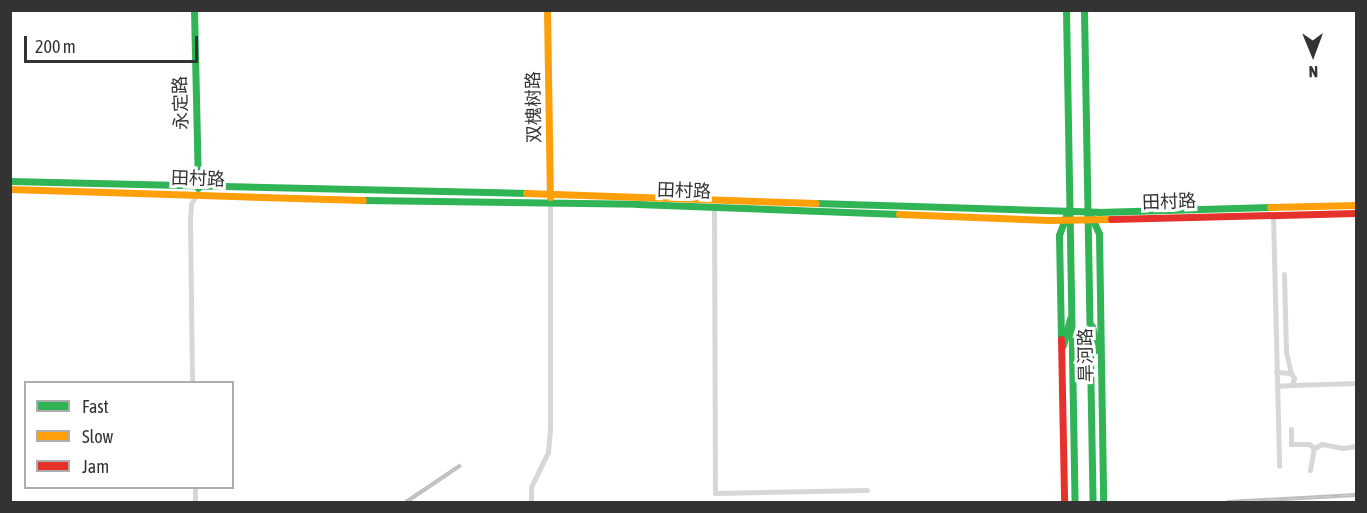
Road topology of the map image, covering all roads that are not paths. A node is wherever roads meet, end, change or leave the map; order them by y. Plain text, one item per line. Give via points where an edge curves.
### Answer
1 (194, 10) edge
2 (547, 10) edge
3 (1066, 10) edge
4 (1084, 10) edge
5 (10, 181) edge
6 (198, 185) junction
7 (10, 189) edge
8 (550, 194) junction
9 (196, 195) junction
10 (550, 203) junction
11 (1356, 205) edge
12 (714, 207) junction
13 (1068, 210) junction
14 (1087, 211) junction
15 (1356, 213) edge
16 (1273, 215) junction
17 (1067, 220) junction
18 (1090, 220) junction
19 (1284, 274) dead end
20 (1071, 310) junction
21 (1089, 316) junction
22 (1061, 356) junction
23 (1101, 361) junction
24 (1276, 372) junction
25 (1291, 373) junction
26 (192, 381) edge
27 (1356, 383) edge
28 (1292, 385) junction
29 (1277, 386) junction
30 (1291, 429) dead end
31 (1356, 446) edge
32 (1314, 448) junction
33 (1279, 466) dead end
34 (1310, 470) dead end
35 (867, 490) dead end
36 (531, 502) edge
37 (1064, 502) edge
38 (1075, 502) edge
39 (1093, 502) edge
40 (1103, 502) edge

1 - 6 main road, 永定路
2 - 8 main road, 双槐树路
3 - 13 main road, 旱河路
4 - 14 main road, 旱河路
5 - 6 main road, 田村路
6 - 8 main road, 田村路
6 - 9 main road, 永定路
7 - 9 main road, 田村路
8 - 10 main road, 双槐树路
8 - 13 main road, 田村路
9 - 10 main road, 田村路
9 - 26 street via 190,220
10 - 12 main road, 田村路
10 - 36 street via 550,428 548,452 531,488
11 - 14 main road, 田村路
12 - 17 main road, 田村路
12 - 35 street via 715,494
13 - 14 main road, 田村路
13 - 17 main road, 旱河路
14 - 18 main road, 旱河路
15 - 16 main road, 田村路
16 - 18 main road, 田村路
16 - 24 street
17 - 18 main road, 田村路
17 - 20 main road, 旱河路
17 - 22 main road, 旱河路 via 1059,234
18 - 21 main road, 旱河路
18 - 23 main road, 旱河路 via 1099,234
19 - 25 street via 1286,352
20 - 22 main road
20 - 38 main road, 旱河路
21 - 23 main road
21 - 39 main road, 旱河路
22 - 37 main road, 旱河路
23 - 40 main road, 旱河路
24 - 25 street
24 - 29 street
25 - 28 street
27 - 28 street
28 - 29 street
29 - 33 street
30 - 32 street via 1291,444 1309,444
31 - 32 street via 1322,444
32 - 34 street

